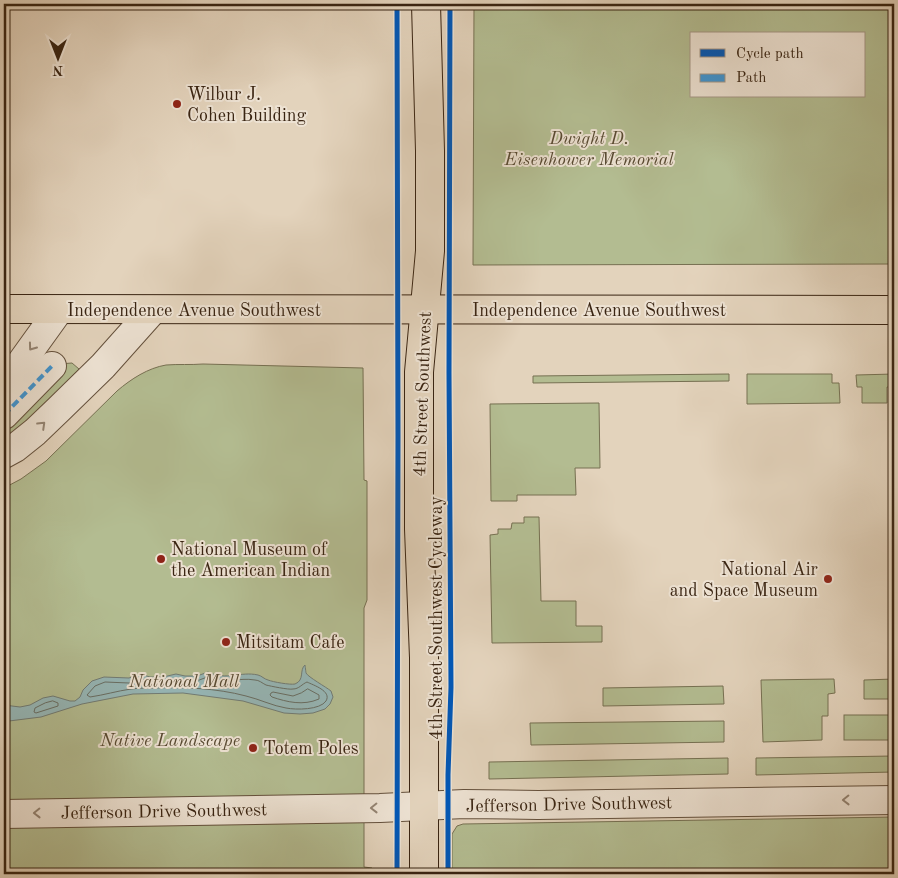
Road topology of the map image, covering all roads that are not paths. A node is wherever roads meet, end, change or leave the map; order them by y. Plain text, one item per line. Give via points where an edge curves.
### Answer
1 (426, 4) edge
2 (4, 309) edge
3 (60, 310) junction
4 (152, 310) junction
5 (424, 310) junction
6 (894, 310) edge
7 (52, 366) dead end
8 (4, 384) edge
9 (4, 415) edge
10 (4, 454) edge
11 (894, 800) edge
12 (423, 806) junction
13 (4, 814) edge
14 (424, 874) edge

1 - 5 main road, 4th Street Southwest via 430,251
2 - 3 main road, Independence Avenue Southwest
3 - 4 main road, Independence Avenue Southwest
3 -> 8 street
4 - 5 main road, Independence Avenue Southwest
10 -> 4 street via 41,426 103,366
5 - 6 main road, Independence Avenue Southwest
5 - 12 main road, 4th Street Southwest via 420,372
7 - 9 street
11 -> 12 street, Jefferson Drive Southwest
12 -> 13 street, Jefferson Drive Southwest
12 - 14 main road, 4th Street Southwest

